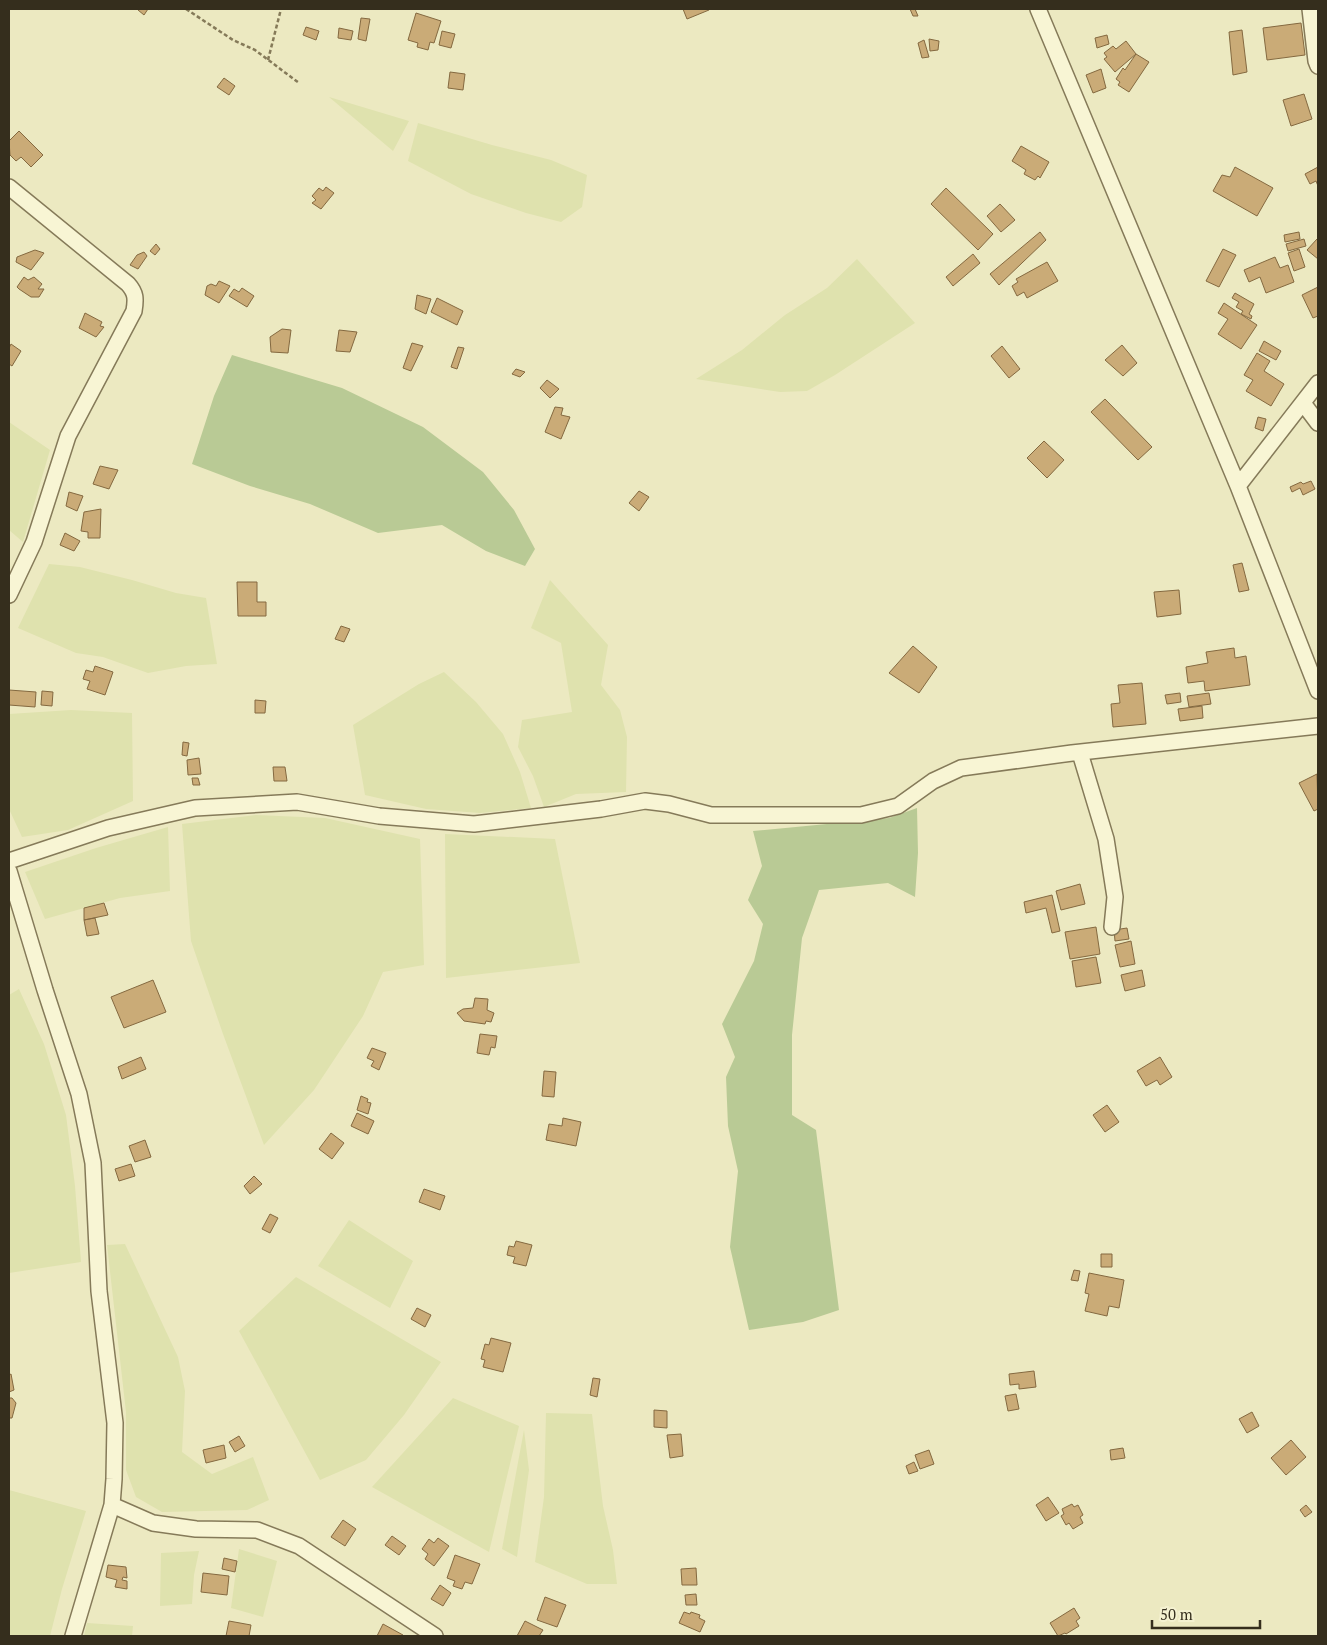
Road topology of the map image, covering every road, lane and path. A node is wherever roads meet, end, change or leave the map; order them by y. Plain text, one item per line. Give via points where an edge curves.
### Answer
1 (186, 9) edge
2 (281, 9) edge
3 (1038, 9) edge
4 (1310, 9) edge
5 (268, 60) junction
6 (1318, 66) edge
7 (299, 83) dead end
8 (9, 187) edge
9 (1318, 383) edge
10 (1303, 403) junction
11 (1318, 422) edge
12 (1238, 486) junction
13 (9, 595) edge
14 (1318, 690) edge
15 (1318, 726) edge
16 (1080, 753) junction
17 (9, 860) edge
18 (9, 871) edge
19 (1112, 927) dead end
20 (112, 1505) junction
21 (73, 1636) edge
22 (435, 1636) edge

1 - 5 path
2 - 5 path
3 - 12 street
4 - 6 street
5 - 7 path
8 - 13 street via 128,284 136,298 134,311 68,436 34,542
9 - 10 street
10 - 11 street
10 - 12 street
12 - 14 street
15 - 16 street
16 - 17 street via 961,768 933,781 898,806 861,815 711,814 645,801 474,824 380,816 297,802 196,808 108,828
16 - 19 street via 1106,840 1115,897
18 - 20 street via 79,1094 93,1163 99,1291 115,1423
20 - 21 street
20 - 22 street via 153,1523 196,1529 256,1530 298,1546

